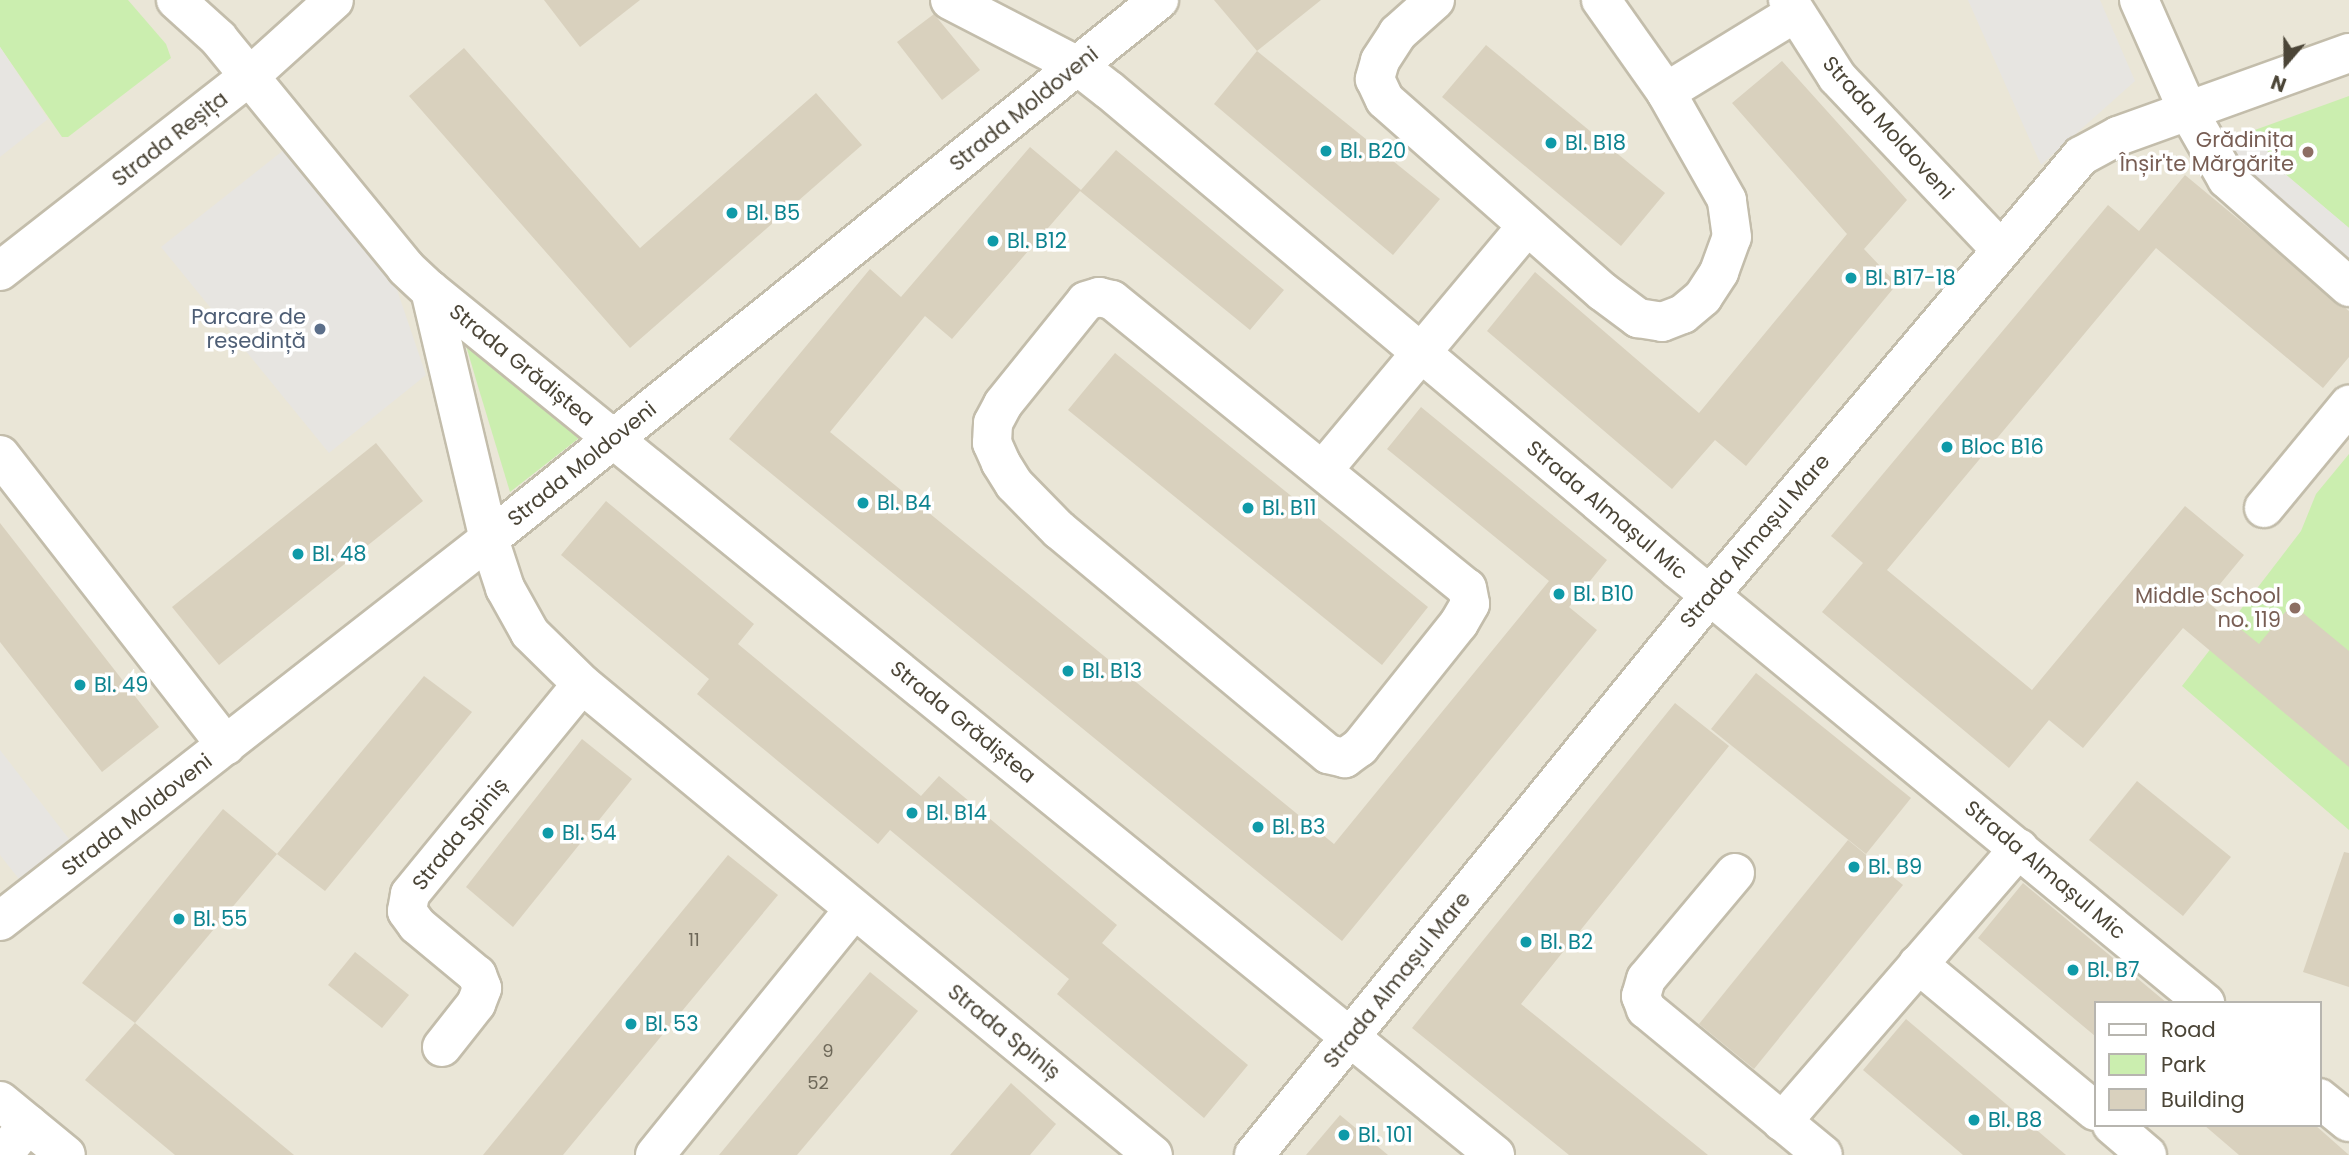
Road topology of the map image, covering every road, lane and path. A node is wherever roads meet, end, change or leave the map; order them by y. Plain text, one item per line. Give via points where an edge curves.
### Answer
1 (176, 0) edge
2 (334, 0) edge
3 (950, 0) edge
4 (1159, 0) edge
5 (1436, 0) edge
6 (1601, 0) edge
7 (2138, 0) edge
8 (1792, 7) edge
9 (1005, 11) edge
10 (2349, 53) edge
11 (1078, 66) junction
12 (250, 75) junction
13 (1666, 92) junction
14 (2187, 109) junction
15 (1527, 226) junction
16 (1999, 248) junction
17 (0, 271) edge
18 (2349, 287) edge
19 (430, 290) junction
20 (1420, 353) junction
21 (2349, 405) edge
22 (612, 438) junction
23 (0, 455) edge
24 (1324, 470) junction
25 (2264, 508) dead end
26 (489, 539) junction
27 (1710, 596) junction
28 (582, 684) junction
29 (226, 745) junction
30 (2019, 848) junction
31 (1735, 873) dead end
32 (854, 909) junction
33 (0, 921) edge
34 (1918, 964) junction
35 (2203, 1001) edge
36 (1351, 1036) junction
37 (442, 1047) dead end
38 (2321, 1100) edge
39 (2094, 1110) edge
40 (14, 1113) edge
41 (1782, 1122) junction
42 (2349, 1122) edge
43 (2114, 1127) edge
44 (3, 1155) edge
45 (66, 1155) edge
46 (655, 1155) edge
47 (1153, 1155) edge
48 (1254, 1155) edge
49 (1495, 1155) edge
50 (1823, 1155) edge
51 (2147, 1155) edge

1 - 12 street, Strada Grădiștea via 206,24
2 - 12 street, Strada Reșița
3 - 9 street, Strada Almașul Mic
4 - 11 street, Strada Moldoveni
5 - 15 street via 1398,33 1380,61 1375,79 1385,100
6 - 13 street
7 - 14 street
8 - 13 street
8 - 16 street, Strada Moldoveni via 1838,77
9 - 11 street, Strada Almașul Mic
10 - 14 street, Strada Almașul Mare
11 - 20 street, Strada Almașul Mic
11 - 22 street, Strada Moldoveni
12 - 17 street, Strada Reșița
12 - 19 street, Strada Grădiștea via 399,260
13 - 15 street via 1727,200 1731,237 1703,297 1683,314 1662,323 1638,318
14 - 16 street, Strada Almașul Mare via 2087,152
14 - 18 street via 2234,186
15 - 20 street
16 - 27 street, Strada Almașul Mare
19 - 22 street, Strada Grădiștea
19 - 26 street, Strada Grădiștea
20 - 24 street
20 - 27 street, Strada Almașul Mic
21 - 25 street
22 - 26 street, Strada Moldoveni
22 - 36 street, Strada Grădiștea
23 - 29 street
24 - 24 street via 1467,588 1470,604 1360,747 1345,758 1328,754 1059,530 1014,484 1001,463 992,443 993,423 1086,301 1099,297 1112,300
26 - 28 street, Strada Spiniș via 505,588 530,633
26 - 29 street, Strada Moldoveni
27 - 30 street, Strada Almașul Mic
27 - 36 street, Strada Almașul Mare
28 - 32 street, Strada Spiniș
28 - 37 street, Strada Spiniș via 410,894 407,911 417,925 477,975 482,988 476,1004
29 - 33 street, Strada Moldoveni
30 - 34 street
30 - 35 street, Strada Almașul Mic
31 - 41 street via 1646,979 1641,996 1646,1009
32 - 46 street
32 - 47 street, Strada Spiniș
34 - 39 street
34 - 41 street
36 - 48 street, Strada Almașul Mare
36 - 49 street, Strada Grădiștea
38 - 42 street
40 - 44 street
40 - 45 street
41 - 50 street
43 - 51 street

